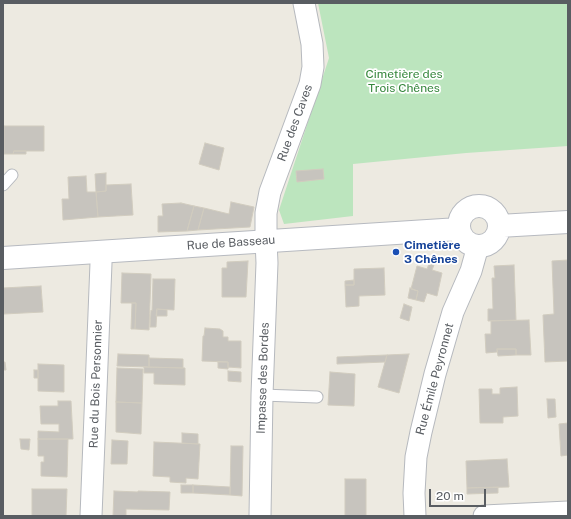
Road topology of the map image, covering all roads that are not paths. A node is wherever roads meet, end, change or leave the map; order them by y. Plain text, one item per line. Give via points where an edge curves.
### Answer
1 (304, 3) edge
2 (12, 175) dead end
3 (3, 185) edge
4 (568, 222) edge
5 (499, 226) junction
6 (459, 229) junction
7 (266, 241) junction
8 (478, 246) junction
9 (100, 252) junction
10 (3, 258) edge
11 (262, 395) junction
12 (317, 397) dead end
13 (568, 512) edge
14 (91, 516) edge
15 (260, 516) edge
16 (415, 516) edge
17 (484, 516) edge

1 - 7 street, Rue des Caves via 312,44 313,67 310,84 270,192 266,213
2 - 3 lane
4 - 5 street
5 - 6 street via 491,210 478,206 466,210
5 - 8 street via 495,238
6 - 7 street, Rue de Basseau
6 - 8 street via 466,241
7 - 9 street, Rue de Basseau
7 - 11 street, Impasse des Bordes via 268,264
8 - 16 street, Rue Émile Peyronnet via 471,271 453,312 421,432 416,457
9 - 10 street, Rue de Basseau
9 - 14 street, Rue du Bois Personnier
11 - 12 lane
11 - 15 street, Impasse des Bordes
13 - 17 street

